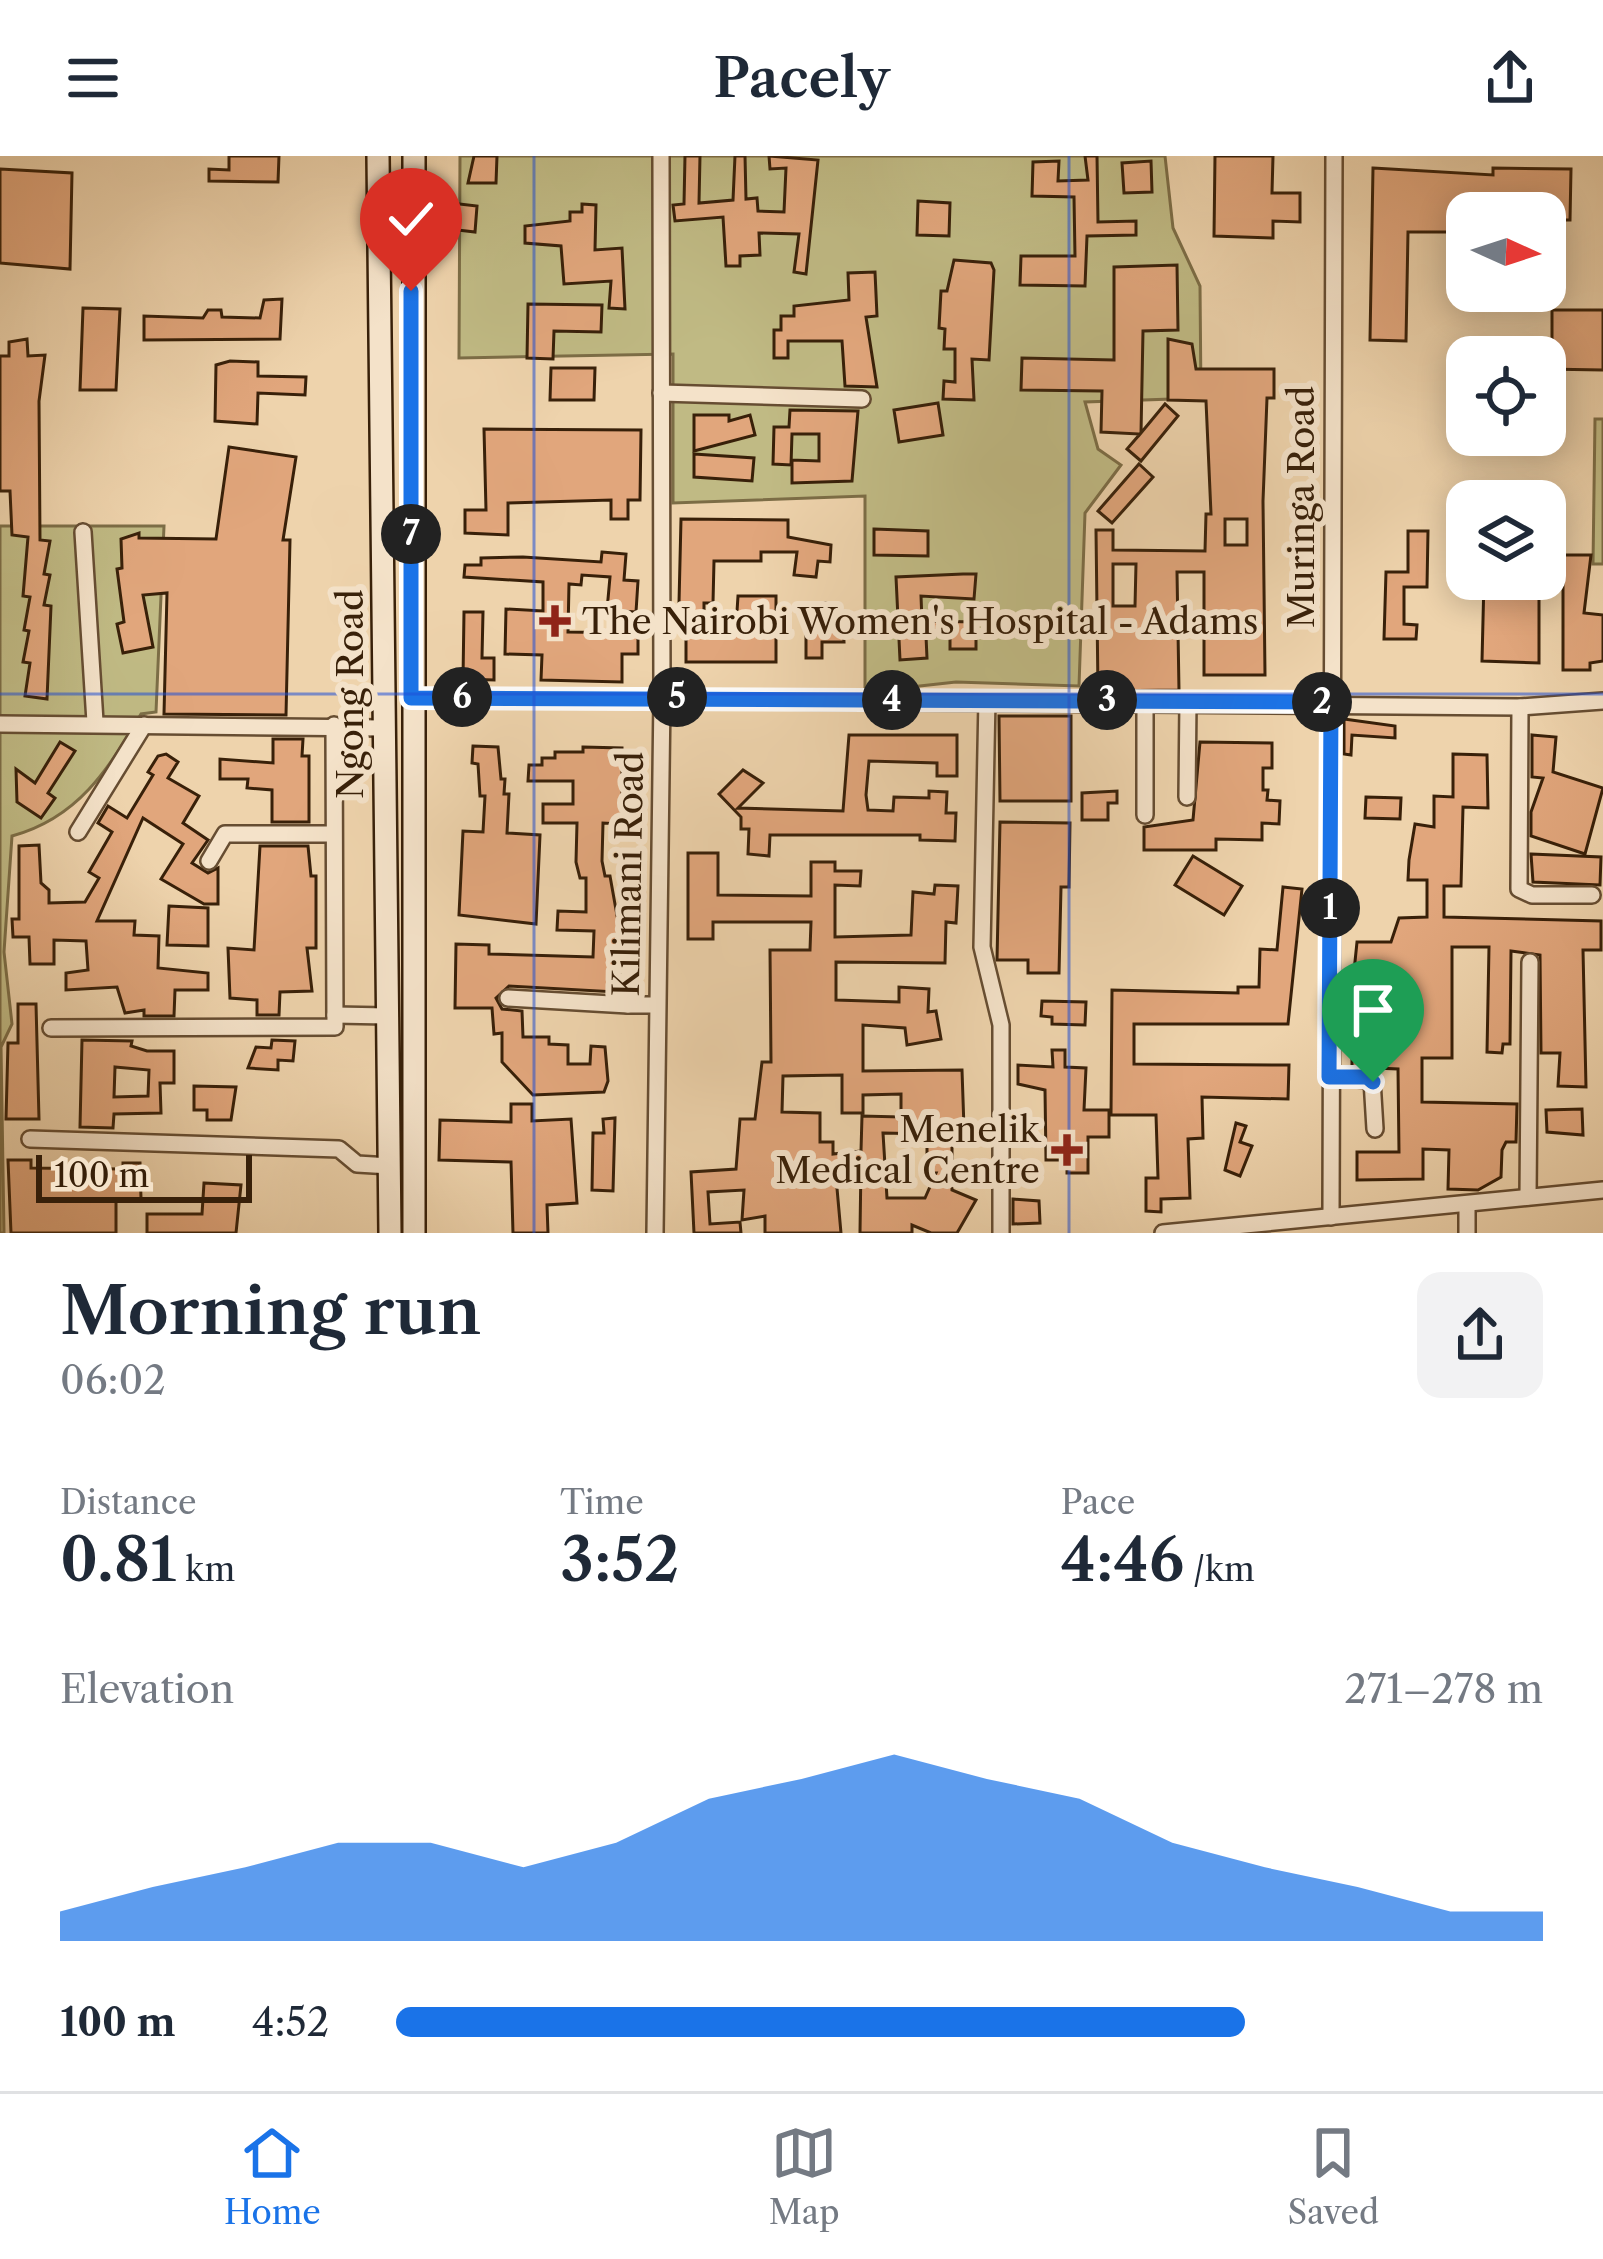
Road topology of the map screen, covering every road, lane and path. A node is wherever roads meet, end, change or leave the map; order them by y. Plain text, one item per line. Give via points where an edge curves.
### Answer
1 (378, 156) edge
2 (415, 156) edge
3 (661, 156) edge
4 (1334, 156) edge
5 (661, 393) junction
6 (862, 399) dead end
7 (82, 532) dead end
8 (662, 697) junction
9 (411, 698) junction
10 (987, 699) junction
11 (1145, 700) junction
12 (1188, 700) junction
13 (1603, 701) edge
14 (1331, 702) junction
15 (1520, 707) junction
16 (95, 722) junction
17 (0, 724) edge
18 (144, 725) junction
19 (334, 725) junction
20 (383, 728) junction
21 (1187, 797) dead end
22 (1145, 815) dead end
23 (78, 832) dead end
24 (333, 834) junction
25 (208, 861) dead end
26 (1592, 895) dead end
27 (629, 920) dead end
28 (1530, 962) dead end
29 (508, 998) dead end
30 (1330, 1002) junction
31 (1374, 1003) dead end
32 (628, 1004) junction
33 (655, 1004) junction
34 (335, 1015) junction
35 (387, 1016) junction
36 (51, 1028) dead end
37 (1329, 1077) junction
38 (1375, 1129) dead end
39 (30, 1139) dead end
40 (390, 1166) junction
41 (1603, 1190) edge
42 (1528, 1197) junction
43 (1467, 1207) junction
44 (1330, 1217) junction
45 (1209, 1230) edge
46 (390, 1233) edge
47 (414, 1233) edge
48 (655, 1233) edge
49 (1001, 1233) edge
50 (1163, 1233) edge
51 (1467, 1233) edge

1 - 20 main road, Ngong Road
2 - 9 main road, Ngong Road
3 - 5 street, Kilimani Road
4 - 14 street, Muringa Road
5 - 6 street
5 - 8 street, Kilimani Road
7 - 16 street
8 - 9 street
8 - 10 street
8 - 33 street, Kilimani Road
9 - 47 main road, Ngong Road
10 - 11 street
10 - 49 street via 982,946 1001,1025
11 - 12 street
11 - 22 street
12 - 14 street
12 - 21 street
13 - 15 street
14 - 15 street
14 - 30 street, Muringa Road
15 - 26 street via 1519,890
16 - 17 street
16 - 18 street
18 - 19 street
18 - 23 street
19 - 20 street
19 - 24 street
20 - 35 main road, Ngong Road
24 - 25 street via 225,834
24 - 34 street
27 - 32 street
28 - 42 street
29 - 32 street
30 - 31 street
30 - 37 street, Muringa Road
32 - 33 street
33 - 48 street, Kilimani Road
34 - 35 street
34 - 36 street via 335,1027
35 - 40 main road, Ngong Road
37 - 38 street via 1372,1080
37 - 44 street, Muringa Road
39 - 40 street via 339,1149 357,1164
40 - 46 main road, Ngong Road
41 - 42 street
42 - 43 street
43 - 44 street
43 - 51 street
44 - 45 street
45 - 50 street

